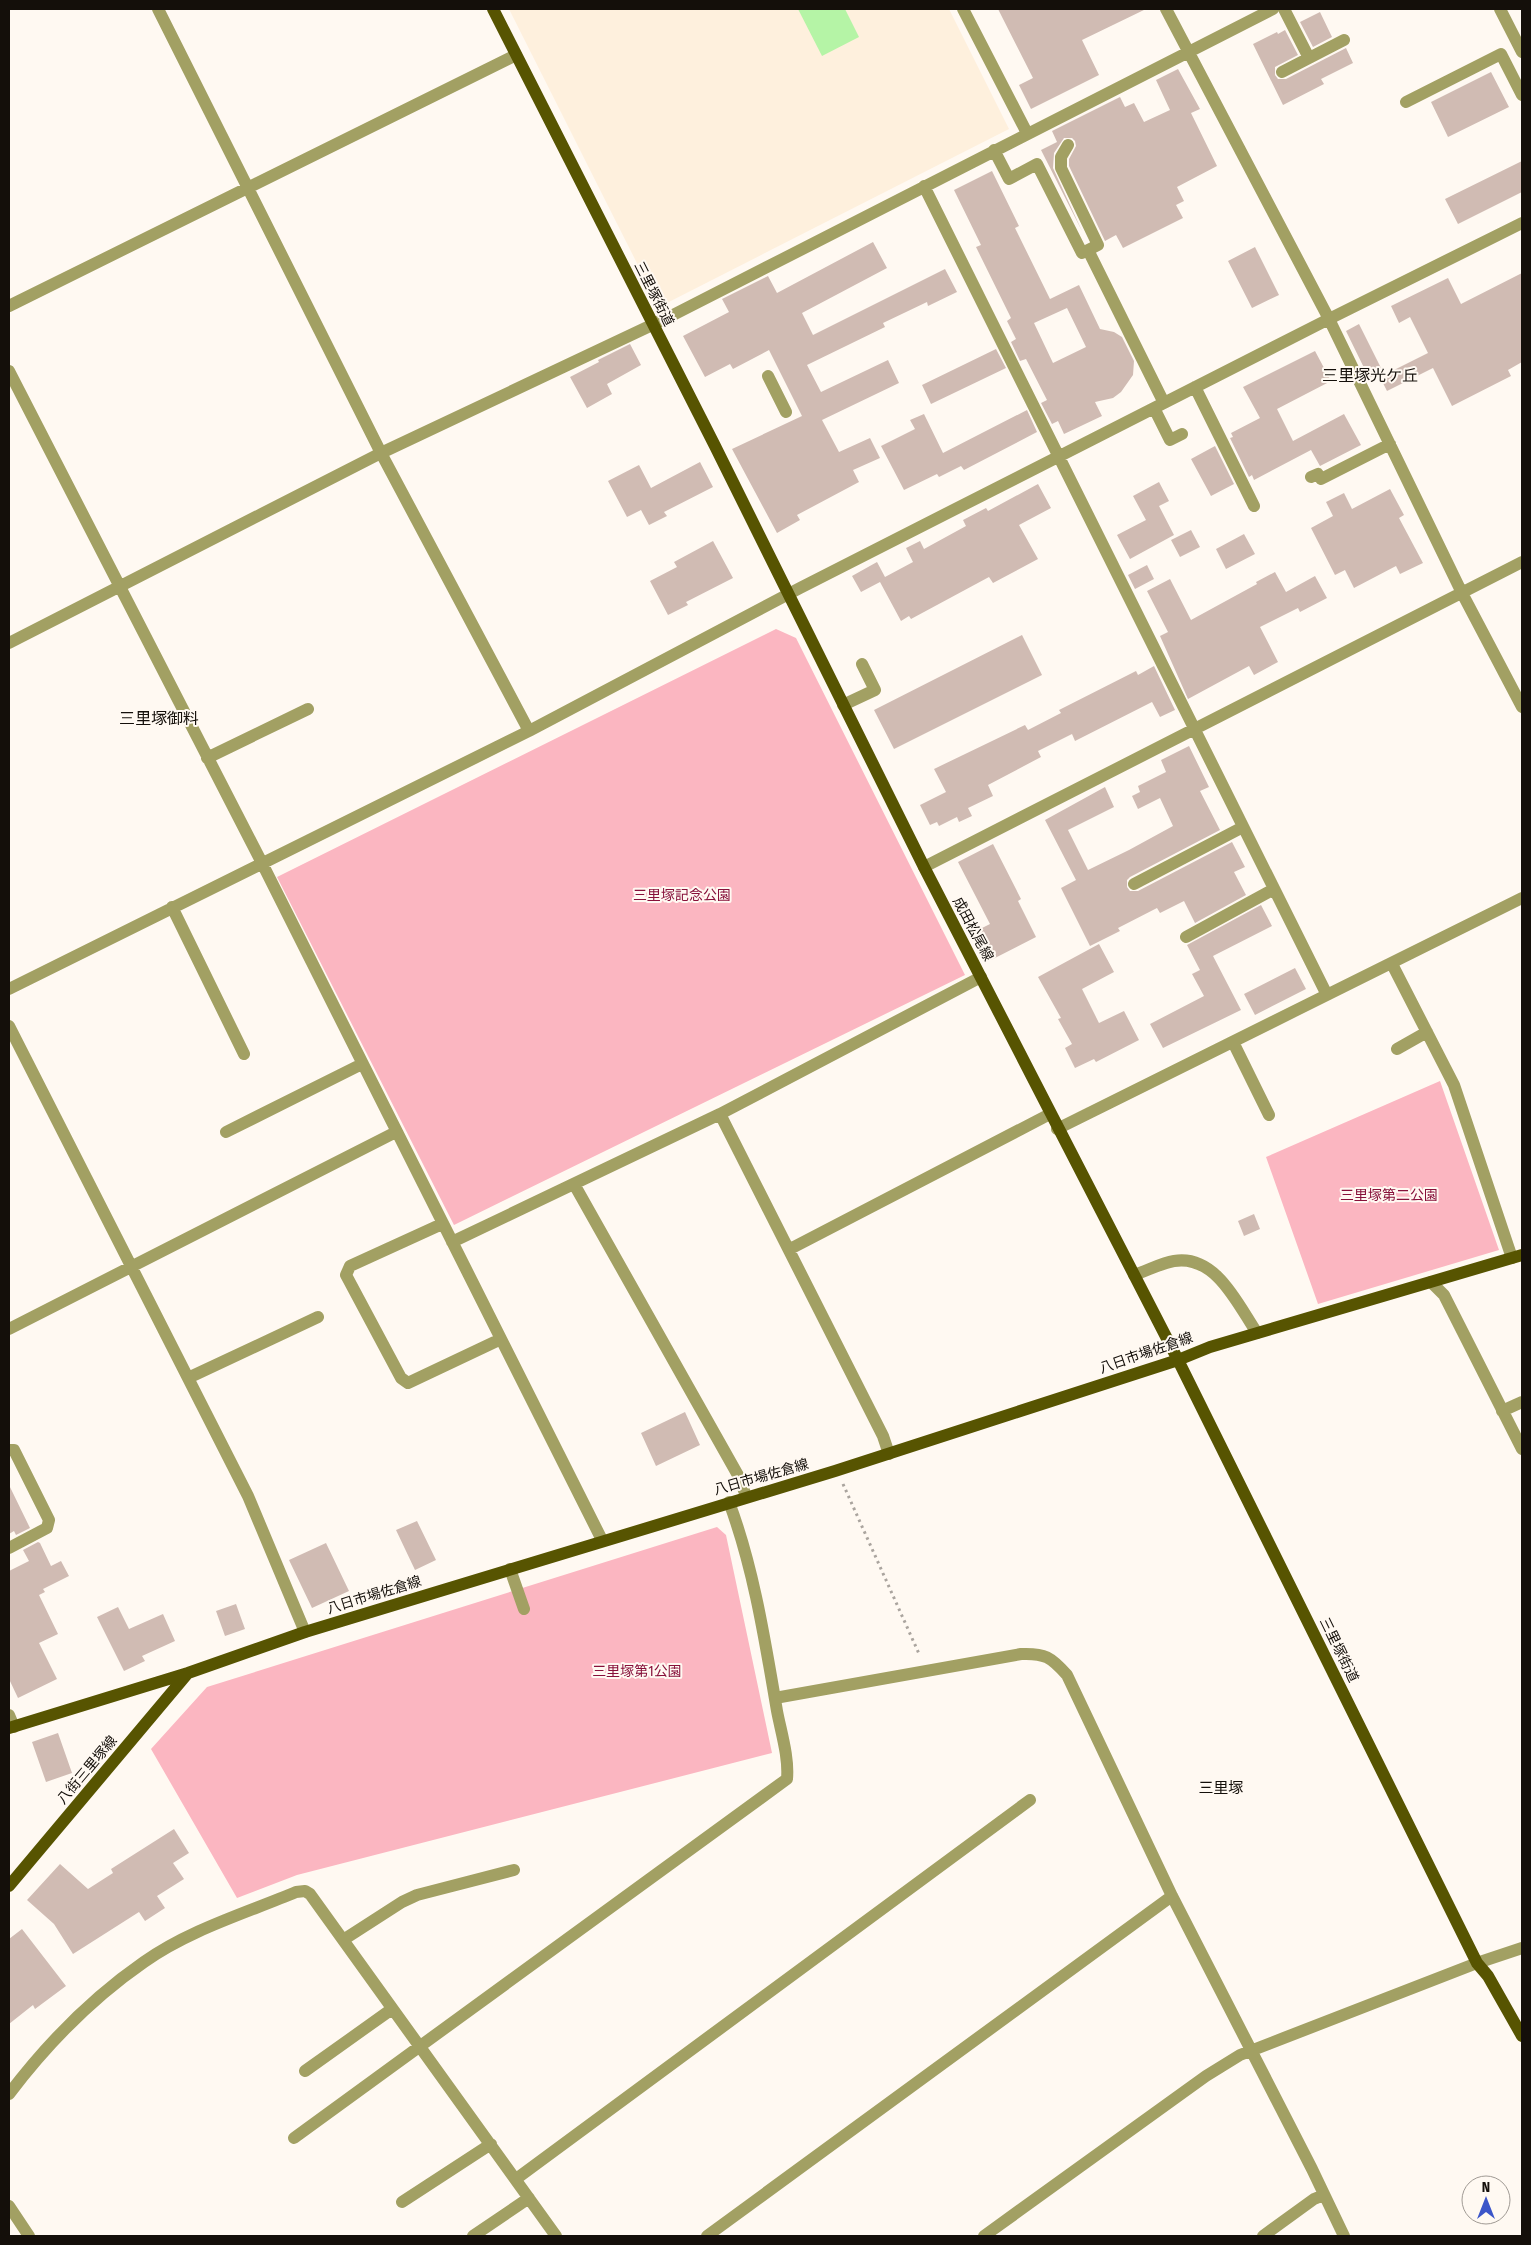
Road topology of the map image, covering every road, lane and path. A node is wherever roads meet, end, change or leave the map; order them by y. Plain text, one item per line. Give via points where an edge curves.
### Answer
1 (158, 9) edge
2 (493, 9) edge
3 (963, 9) edge
4 (1166, 9) edge
5 (1273, 9) edge
6 (1284, 9) edge
7 (1500, 9) edge
8 (1517, 30) edge
9 (1344, 40) dead end
10 (1187, 52) junction
11 (1522, 52) edge
12 (516, 54) junction
13 (1309, 58) junction
14 (1282, 72) dead end
15 (1522, 95) edge
16 (1406, 102) dead end
17 (1027, 133) junction
18 (1068, 145) dead end
19 (994, 150) junction
20 (924, 186) junction
21 (248, 188) junction
22 (1522, 224) edge
23 (1088, 250) junction
24 (9, 306) edge
25 (1329, 319) junction
26 (653, 324) junction
27 (9, 371) edge
28 (768, 376) dead end
29 (1194, 387) junction
30 (1159, 405) junction
31 (786, 412) dead end
32 (1182, 434) dead end
33 (1390, 444) junction
34 (381, 453) junction
35 (1059, 456) junction
36 (1311, 477) dead end
37 (1254, 506) dead end
38 (1522, 562) edge
39 (118, 587) junction
40 (1462, 593) junction
41 (788, 594) junction
42 (9, 643) edge
43 (862, 664) dead end
44 (843, 705) junction
45 (1522, 708) edge
46 (308, 709) dead end
47 (1194, 730) junction
48 (529, 731) junction
49 (207, 758) junction
50 (1243, 827) junction
51 (262, 864) junction
52 (924, 867) junction
53 (1134, 884) dead end
54 (1274, 889) junction
55 (1522, 898) edge
56 (172, 907) junction
57 (1186, 937) dead end
58 (1392, 964) junction
59 (981, 977) junction
60 (9, 989) edge
61 (1327, 995) junction
62 (9, 1026) edge
63 (1427, 1032) junction
64 (1233, 1042) junction
65 (1397, 1049) dead end
66 (244, 1054) dead end
67 (362, 1064) junction
68 (720, 1114) junction
69 (1050, 1114) junction
70 (1269, 1115) dead end
71 (1057, 1129) junction
72 (226, 1132) dead end
73 (396, 1132) junction
74 (574, 1184) junction
75 (442, 1224) junction
76 (452, 1242) junction
77 (790, 1249) junction
78 (1517, 1257) edge
79 (132, 1266) junction
80 (1134, 1275) junction
81 (1430, 1282) junction
82 (318, 1317) dead end
83 (9, 1329) edge
84 (1257, 1333) junction
85 (501, 1339) junction
86 (1178, 1360) junction
87 (188, 1378) junction
88 (1522, 1402) edge
89 (1502, 1411) junction
90 (1522, 1449) edge
91 (9, 1450) edge
92 (889, 1454) junction
93 (842, 1481) dead end
94 (746, 1496) junction
95 (729, 1502) junction
96 (602, 1540) junction
97 (9, 1548) edge
98 (510, 1569) junction
99 (524, 1609) dead end
100 (305, 1632) junction
101 (926, 1670) junction
102 (188, 1673) junction
103 (775, 1698) junction
104 (10, 1723) edge
105 (1030, 1800) dead end
106 (514, 1870) dead end
107 (9, 1886) edge
108 (1172, 1896) junction
109 (343, 1940) junction
110 (1522, 1948) edge
111 (1478, 1963) junction
112 (392, 2009) junction
113 (1522, 2036) edge
114 (420, 2048) junction
115 (1246, 2053) junction
116 (305, 2071) dead end
117 (9, 2094) edge
118 (294, 2138) dead end
119 (491, 2144) junction
120 (516, 2179) junction
121 (1324, 2195) junction
122 (529, 2198) junction
123 (402, 2202) dead end
124 (9, 2206) edge
125 (30, 2236) edge
126 (473, 2236) edge
127 (556, 2236) edge
128 (707, 2236) edge
129 (984, 2236) edge
130 (1263, 2236) edge
131 (1344, 2236) edge

1 - 21 street
2 - 12 main road, 三里塚街道
3 - 17 street
4 - 10 street
5 - 10 street
6 - 13 street
7 - 8 street
8 - 11 street
9 - 13 street
10 - 17 street
10 - 25 street
12 - 21 street
12 - 26 main road, 三里塚街道
13 - 14 street
15 - 16 street via 1501,54
17 - 19 street
18 - 23 street via 1061,157 1061,168 1098,245
19 - 20 street
19 - 23 street via 1009,179 1038,164 1082,253
20 - 26 street
20 - 35 street
21 - 24 street
21 - 34 street
22 - 25 street
23 - 30 street
25 - 29 street
25 - 33 street
26 - 34 street
26 - 41 main road, 三里塚街道
27 - 39 street
28 - 31 street
29 - 30 street
29 - 37 street
30 - 32 street via 1170,440
30 - 35 street
33 - 36 street via 1321,478 1318,474
33 - 40 street
34 - 39 street
34 - 48 street
35 - 41 street
35 - 47 street
38 - 40 street
39 - 42 street
39 - 49 street
40 - 45 street
40 - 47 street
41 - 44 main road, 成田松尾線
41 - 48 street
43 - 44 street via 875,690
44 - 52 main road, 成田松尾線
46 - 49 street
47 - 50 street
47 - 52 street
48 - 51 street
49 - 51 street
50 - 53 street
50 - 54 street
51 - 56 street
51 - 67 street
52 - 59 main road, 成田松尾線
54 - 57 street
54 - 61 street
55 - 58 street
56 - 60 street
56 - 66 street
58 - 61 street
58 - 63 street
59 - 68 street
59 - 69 main road, 成田松尾線
61 - 64 street
62 - 79 street
63 - 65 street
63 - 78 street via 1454,1085
64 - 70 street
64 - 71 street
67 - 72 street
67 - 73 street
68 - 74 street
68 - 77 street
69 - 71 main road, 成田松尾線
69 - 77 street
71 - 80 main road, 成田松尾線
73 - 75 street
73 - 79 street
74 - 76 street
74 - 94 street via 739,1477
75 - 76 street
75 - 85 street via 350,1266 346,1275 402,1378 408,1383
76 - 85 street
77 - 92 street
78 - 81 main road, 八日市場佐倉線
79 - 83 street
79 - 87 street
80 - 84 street via 1175,1261 1199,1264 1217,1274
80 - 86 main road, 三里塚街道
81 - 84 main road, 八日市場佐倉線
81 - 89 street via 1444,1295
82 - 87 street
84 - 86 main road, 八日市場佐倉線
85 - 96 street
86 - 92 main road, 八日市場佐倉線
86 - 111 main road, 三里塚街道
87 - 100 street via 248,1496
88 - 89 street
89 - 90 street
91 - 97 street via 14,1450 49,1520 47,1528
92 - 94 main road, 八日市場佐倉線
93 - 101 path
94 - 95 main road, 八日市場佐倉線
95 - 96 main road, 八日市場佐倉線
95 - 103 street via 750,1569
96 - 98 main road, 八日市場佐倉線
98 - 99 street
98 - 100 main road, 八日市場佐倉線
100 - 102 main road, 八日市場佐倉線
101 - 103 street
101 - 108 street via 1021,1654 1043,1654 1058,1664 1067,1675
102 - 104 main road, 八日市場佐倉線
102 - 107 main road, 八街三里塚線
103 - 114 street via 788,1773 782,1785
105 - 120 street
106 - 109 street via 417,1895
108 - 115 street
108 - 128 street
109 - 112 street
109 - 117 street via 305,1891 207,1929 145,1961 103,1994 33,2061
110 - 111 street
111 - 113 main road, 三里塚街道
111 - 115 street
112 - 114 street
112 - 116 street
114 - 118 street
114 - 119 street
115 - 121 street
115 - 129 street via 1206,2076
119 - 120 street
119 - 123 street
120 - 122 street
121 - 130 street
121 - 131 street
122 - 126 street
122 - 127 street
124 - 125 street

